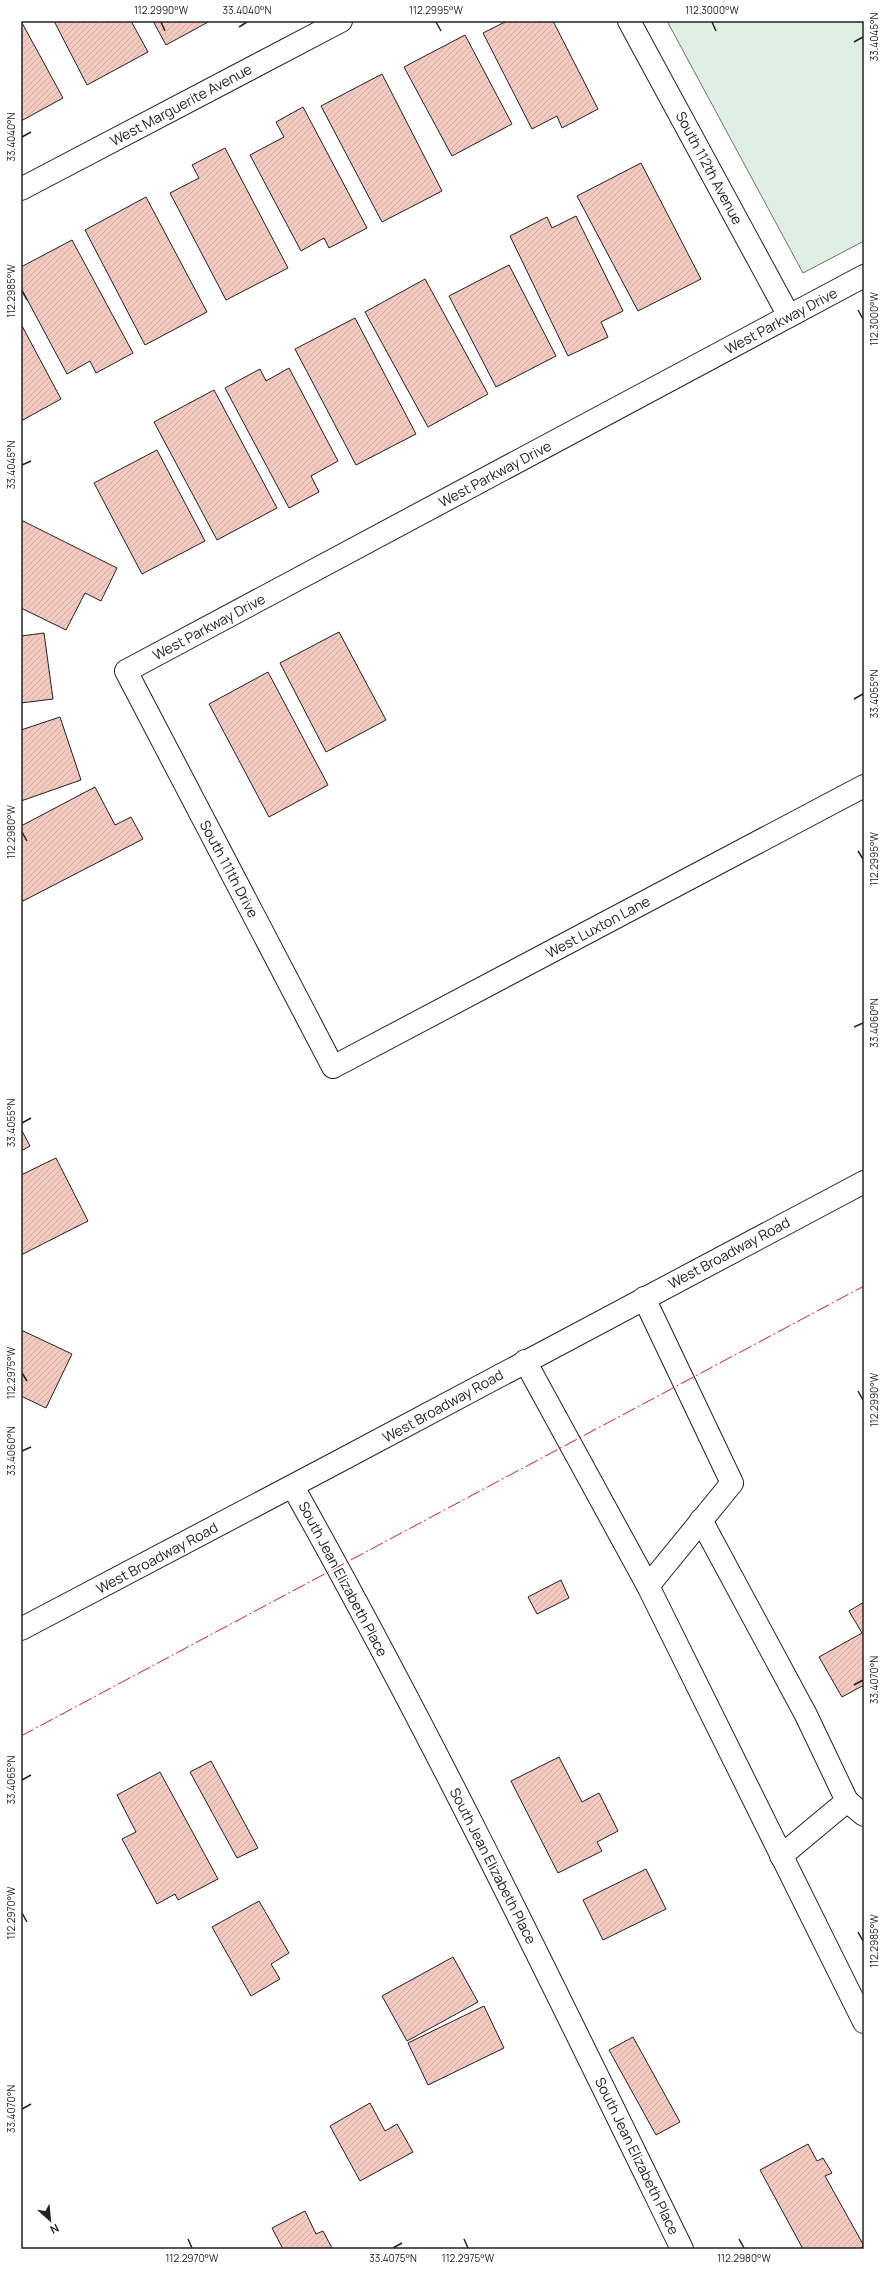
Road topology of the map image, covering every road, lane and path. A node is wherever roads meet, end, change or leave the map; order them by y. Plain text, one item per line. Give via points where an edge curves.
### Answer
1 (341, 21) edge
2 (629, 21) edge
3 (21, 189) edge
4 (864, 276) edge
5 (789, 316) junction
6 (126, 671) joint
7 (864, 786) edge
8 (332, 1066) joint
9 (864, 1182) edge
10 (644, 1298) junction
11 (525, 1361) junction
12 (293, 1487) junction
13 (702, 1520) junction
14 (648, 1586) junction
15 (21, 1629) edge
16 (846, 1801) junction
17 (864, 1815) edge
18 (781, 1856) junction
19 (864, 2022) edge
20 (682, 2249) edge

1 - 3 street, West Marguerite Avenue
2 - 5 street, South 112th Avenue
4 - 5 street, West Parkway Drive
5 - 6 street, West Parkway Drive
6 - 8 street, South 111th Drive
7 - 8 street, West Luxton Lane
9 - 10 street, West Broadway Road
10 - 11 street, West Broadway Road
10 - 13 street via 732,1483
11 - 12 street, West Broadway Road
11 - 14 street
12 - 15 street, West Broadway Road
12 - 20 street, South Jean Elizabeth Place via 533,1944
13 - 14 street
13 - 16 street via 806,1715
14 - 18 street
16 - 17 street
16 - 18 street
18 - 19 street

